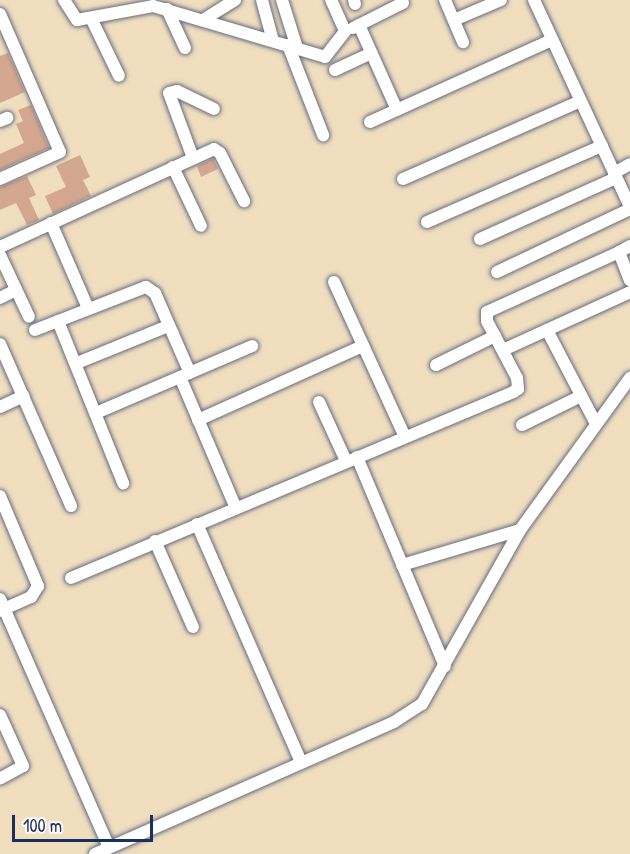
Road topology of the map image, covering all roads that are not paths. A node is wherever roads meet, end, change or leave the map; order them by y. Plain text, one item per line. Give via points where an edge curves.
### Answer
1 (64, 0) edge
2 (235, 0) edge
3 (262, 0) edge
4 (282, 0) edge
5 (331, 0) edge
6 (445, 0) edge
7 (501, 0) edge
8 (534, 0) edge
9 (404, 1) edge
10 (487, 2) edge
11 (167, 9) junction
12 (0, 14) edge
13 (91, 18) junction
14 (203, 20) junction
15 (454, 20) junction
16 (359, 25) junction
17 (345, 31) junction
18 (552, 40) junction
19 (12, 41) junction
20 (273, 41) junction
21 (463, 42) dead end
22 (0, 46) edge
23 (293, 47) junction
24 (185, 48) dead end
25 (371, 53) junction
26 (335, 70) dead end
27 (119, 76) dead end
28 (581, 100) junction
29 (214, 109) dead end
30 (397, 110) junction
31 (370, 122) dead end
32 (323, 135) dead end
33 (602, 146) junction
34 (193, 158) junction
35 (630, 164) edge
36 (173, 167) junction
37 (615, 175) junction
38 (0, 179) edge
39 (403, 179) dead end
40 (244, 201) dead end
41 (630, 208) edge
42 (427, 222) dead end
43 (51, 223) junction
44 (201, 226) dead end
45 (480, 239) dead end
46 (0, 247) edge
47 (625, 249) edge
48 (0, 255) edge
49 (497, 272) dead end
50 (630, 280) edge
51 (334, 282) dead end
52 (16, 290) junction
53 (630, 292) edge
54 (0, 298) edge
55 (88, 308) junction
56 (29, 317) dead end
57 (58, 321) junction
58 (168, 326) junction
59 (35, 330) dead end
60 (547, 330) junction
61 (495, 336) junction
62 (0, 344) edge
63 (252, 346) dead end
64 (363, 346) junction
65 (502, 350) junction
66 (77, 363) junction
67 (436, 365) dead end
68 (185, 375) junction
69 (630, 378) edge
70 (24, 396) junction
71 (581, 396) junction
72 (320, 402) dead end
73 (0, 407) edge
74 (96, 413) junction
75 (198, 420) junction
76 (595, 422) junction
77 (522, 425) dead end
78 (405, 437) junction
79 (352, 459) junction
80 (123, 483) dead end
81 (1, 501) edge
82 (71, 506) dead end
83 (236, 508) junction
84 (197, 524) junction
85 (520, 530) junction
86 (155, 542) junction
87 (402, 565) junction
88 (71, 578) dead end
89 (1, 607) edge
90 (193, 627) dead end
91 (445, 666) junction
92 (0, 715) edge
93 (3, 731) edge
94 (301, 762) junction
95 (0, 779) edge
96 (109, 848) junction
97 (94, 854) edge

1 - 13 street via 77,20
2 - 14 street
3 - 20 street
4 - 23 street
5 - 17 street
6 - 15 street
7 - 10 street
8 - 18 street
9 - 16 street
10 - 15 street
11 - 13 street via 146,6
11 - 14 street
11 - 24 street
12 - 19 street
13 - 27 street
14 - 20 street
15 - 21 street
16 - 17 street
16 - 25 street
17 - 23 street via 328,56
18 - 28 street
18 - 30 street
19 - 22 street
19 - 38 street via 60,152
20 - 23 street
23 - 32 street
25 - 26 street
25 - 30 street
28 - 33 street
28 - 39 street
29 - 34 street via 177,91 169,93
30 - 31 street
33 - 37 street
33 - 42 street
34 - 36 street
34 - 40 street via 217,150
35 - 37 street
36 - 43 street
36 - 44 street
37 - 41 street
37 - 45 street
41 - 49 street
43 - 46 street
43 - 55 street
47 - 50 street
47 - 61 street via 487,312
48 - 52 street
51 - 64 street
52 - 54 street
52 - 56 street
53 - 60 street
55 - 57 street
55 - 58 street via 146,287 153,291
57 - 59 street
57 - 66 street
58 - 66 street
58 - 68 street
60 - 65 street
60 - 71 street
61 - 65 street
61 - 67 street
62 - 70 street
63 - 68 street
64 - 75 street
64 - 78 street
65 - 78 street via 518,389
66 - 74 street
68 - 74 street
68 - 75 street
69 - 76 street
70 - 73 street
70 - 82 street
71 - 76 street
71 - 77 street
72 - 79 street
74 - 80 street
75 - 83 street
76 - 85 street
78 - 79 street
79 - 83 street
79 - 87 street
81 - 89 street via 38,586 32,597
83 - 84 street
84 - 86 street
84 - 94 street
85 - 87 street
85 - 91 street
86 - 88 street
86 - 90 street
87 - 91 street
89 - 96 street
91 - 94 street via 431,692 410,714
92 - 93 street
93 - 95 street via 23,766
94 - 96 street
96 - 97 street

